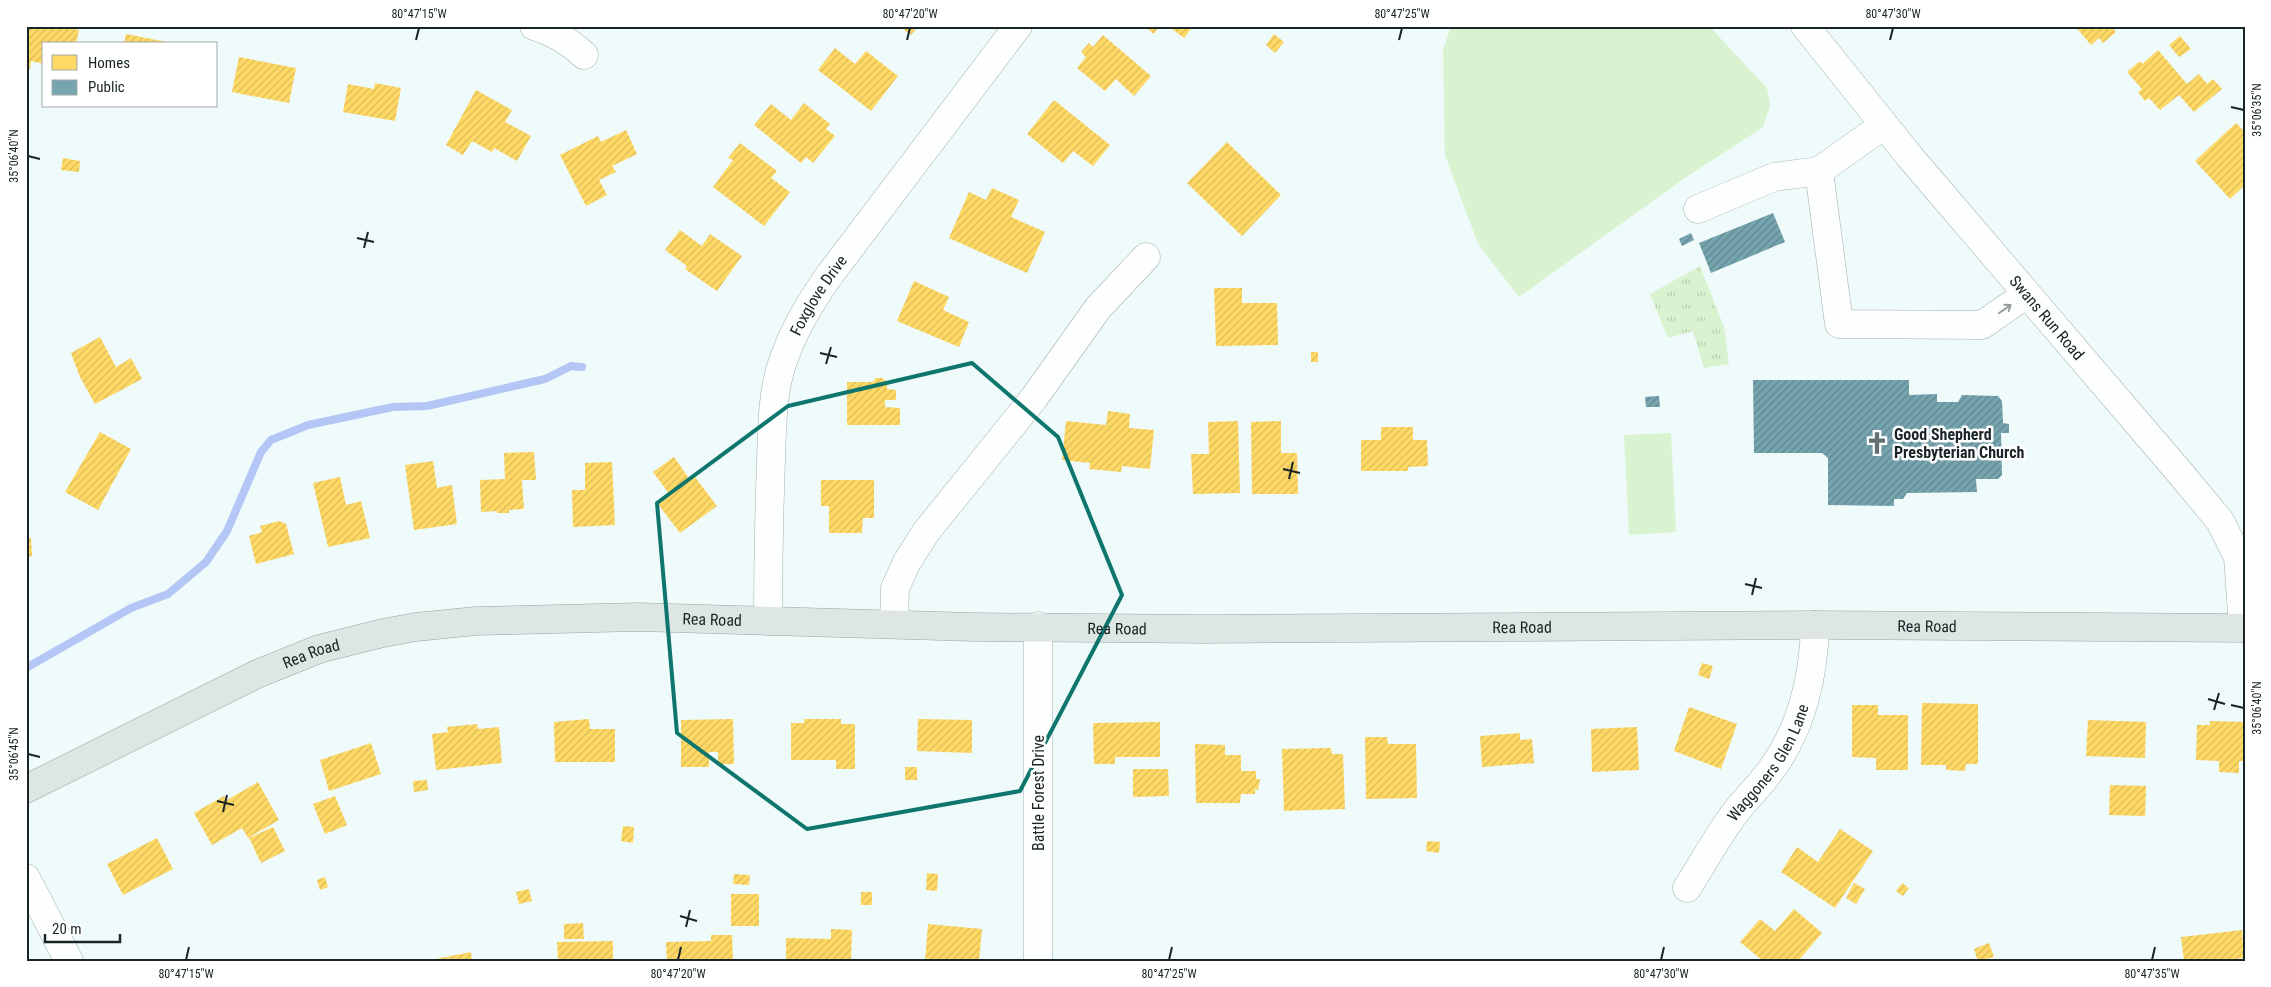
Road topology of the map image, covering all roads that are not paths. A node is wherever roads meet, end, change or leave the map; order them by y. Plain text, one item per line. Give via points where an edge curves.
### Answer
1 (534, 26) edge
2 (1018, 26) edge
3 (1805, 26) edge
4 (584, 56) dead end
5 (1884, 124) junction
6 (1819, 171) junction
7 (1698, 209) dead end
8 (1146, 257) dead end
9 (2027, 294) junction
10 (768, 621) junction
11 (894, 624) junction
12 (1816, 625) junction
13 (1038, 626) junction
14 (2244, 628) edge
15 (26, 789) edge
16 (26, 878) edge
17 (1687, 888) dead end
18 (70, 961) edge
19 (1038, 961) edge

1 - 4 street via 547,30
2 - 10 street, Foxglove Drive via 828,277 794,332 780,369 773,408
3 - 5 street, Swans Run Road
5 - 6 street
5 - 9 street, Swans Run Road
6 - 7 street via 1774,177
6 -> 9 street via 1840,324 1982,325
8 - 11 street via 1098,308 1028,406 926,532 895,588
9 - 14 street, Swans Run Road via 2220,521 2238,557
10 - 11 main road, Rea Road
10 - 15 main road, Rea Road via 638,617 476,621 383,633 319,649 257,674
11 - 13 main road, Rea Road
12 - 13 main road, Rea Road via 1215,629
12 - 14 main road, Rea Road
12 - 17 street, Waggoners Glen Lane via 1812,667 1791,740 1769,774 1738,809
13 - 19 street, Battle Forest Drive
16 - 18 street

